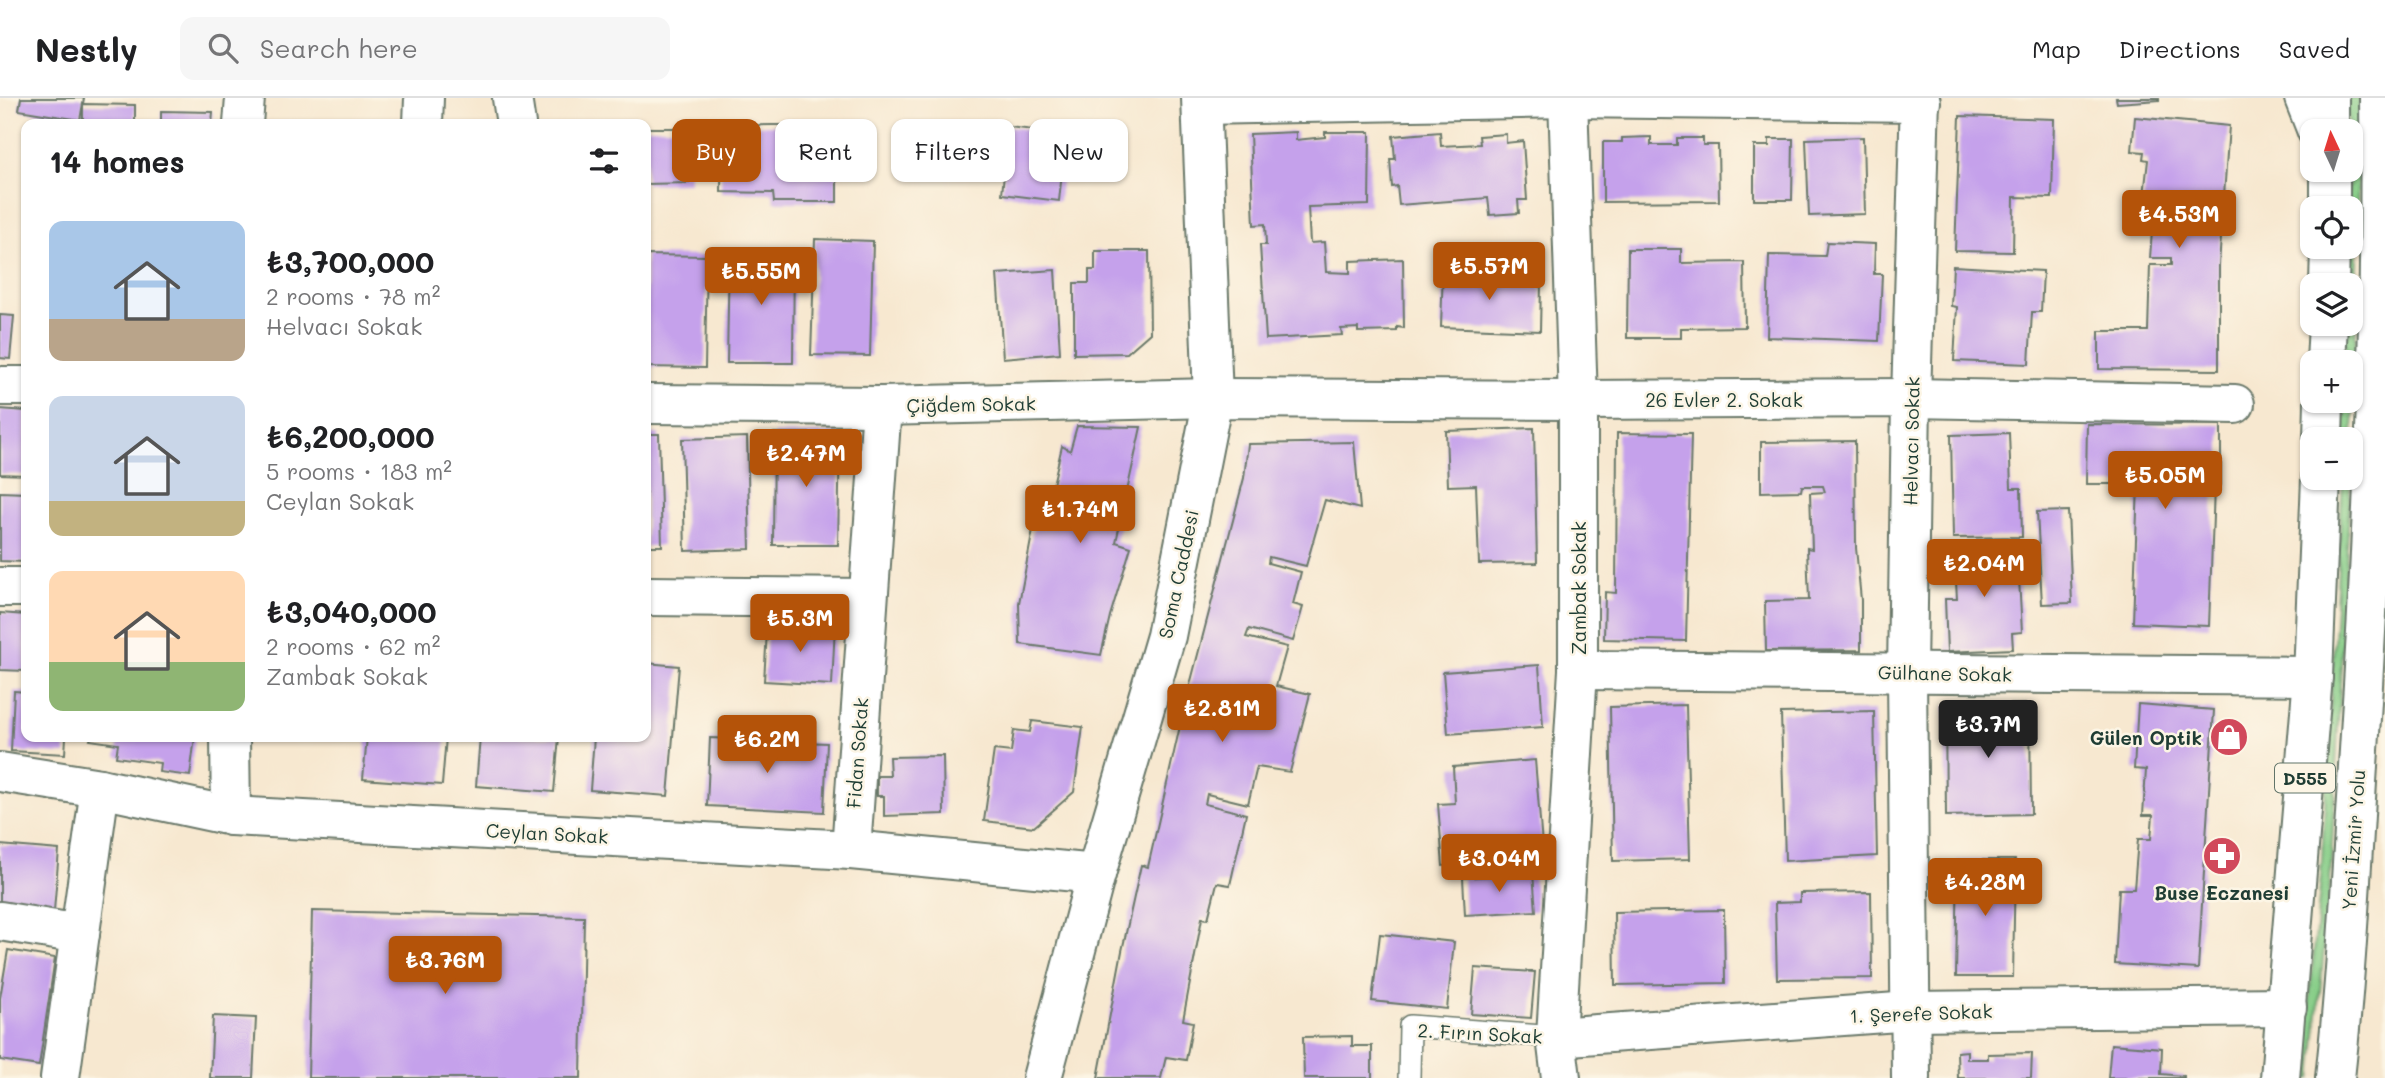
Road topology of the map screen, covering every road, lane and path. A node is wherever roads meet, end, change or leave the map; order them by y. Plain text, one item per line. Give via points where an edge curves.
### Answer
1 (245, 98) edge
2 (424, 98) edge
3 (513, 98) edge
4 (1568, 98) edge
5 (2304, 98) edge
6 (2329, 98) edge
7 (2379, 98) edge
8 (1921, 100) edge
9 (1201, 102) edge
10 (243, 119) edge
11 (423, 119) edge
12 (515, 119) edge
13 (2313, 119) edge
14 (2329, 119) edge
15 (0, 386) edge
16 (21, 386) edge
17 (1213, 398) junction
18 (1911, 398) junction
19 (1578, 400) junction
20 (651, 404) edge
21 (2235, 404) dead end
22 (882, 406) junction
23 (2320, 490) edge
24 (0, 587) edge
25 (21, 587) edge
26 (651, 596) edge
27 (868, 598) junction
28 (1578, 670) junction
29 (1907, 673) junction
30 (2312, 677) junction
31 (230, 742) edge
32 (0, 772) edge
33 (100, 788) junction
34 (232, 816) junction
35 (851, 850) junction
36 (1096, 874) junction
37 (0, 921) edge
38 (80, 934) junction
39 (2287, 1007) junction
40 (1911, 1012) junction
41 (1556, 1037) junction
42 (60, 1078) edge
43 (1042, 1078) edge
44 (1409, 1078) edge
45 (1561, 1078) edge
46 (1911, 1078) edge
47 (2280, 1078) edge
48 (2335, 1078) edge

1 - 10 main road
2 - 11 main road
3 - 12 main road
4 - 8 main road
4 - 9 main road
4 - 19 main road, Zambak Sokak
5 - 13 main road
6 - 14 main road
7 - 48 main road, Yeni İzmir Yolu / D555 via 2380,233 2365,659
8 - 18 main road, Helvacı Sokak
9 - 17 main road, Soma Caddesi
15 - 16 main road
17 - 19 main road, 26 Evler 2. Sokak
17 - 22 main road, Çiğdem Sokak
17 - 36 main road, Soma Caddesi via 1166,636
18 - 19 main road, 26 Evler 2. Sokak
18 - 21 main road, 26 Evler 2. Sokak
18 - 29 main road, Helvacı Sokak
19 - 28 main road, Zambak Sokak
20 - 22 main road, Çiğdem Sokak
22 - 27 main road, Fidan Sokak
23 - 30 main road, D555
24 - 25 main road
26 - 27 main road
27 - 35 main road, Fidan Sokak
28 - 29 main road, Gülhane Sokak
28 - 41 main road, Zambak Sokak
29 - 30 main road, Gülhane Sokak
29 - 40 main road, Helvacı Sokak
30 - 39 main road, D555
31 - 34 main road
32 - 33 main road, Ceylan Sokak
33 - 34 main road, Ceylan Sokak
33 - 38 main road
34 - 35 main road, Ceylan Sokak
35 - 36 main road, Ceylan Sokak
36 - 43 main road, Soma Caddesi
37 - 38 main road
38 - 42 main road
39 - 40 main road, 1. Şerefe Sokak
39 - 47 main road, D555
40 - 41 main road, 1. Şerefe Sokak
40 - 46 main road, Helvacı Sokak
41 - 44 lane, 2. Fırın Sokak via 1410,1026
41 - 45 main road, Zambak Sokak

